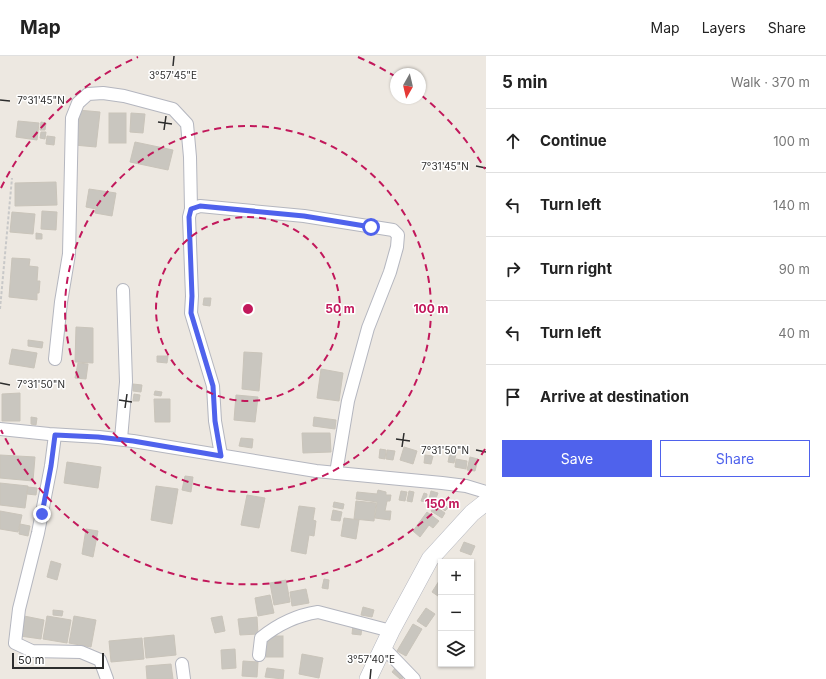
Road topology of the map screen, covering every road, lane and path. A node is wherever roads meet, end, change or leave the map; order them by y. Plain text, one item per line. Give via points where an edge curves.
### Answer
1 (12, 178) dead end
2 (191, 209) junction
3 (123, 290) dead end
4 (0, 309) edge
5 (55, 359) dead end
6 (0, 428) edge
7 (55, 435) junction
8 (121, 439) junction
9 (221, 456) junction
10 (336, 473) junction
11 (486, 492) edge
12 (486, 502) edge
13 (391, 631) junction
14 (383, 647) junction
15 (259, 655) dead end
16 (182, 664) dead end
17 (107, 679) edge
18 (184, 679) edge
19 (368, 679) edge
20 (414, 679) edge

1 - 4 path
2 - 5 street via 187,124 173,109 103,93 88,94 78,103 72,118 69,254
2 - 9 street via 191,313 213,386
2 - 10 street via 200,206 304,216 392,230 398,235 390,272 368,328 348,401
3 - 8 street via 126,382
6 - 7 street
7 - 8 street
7 - 17 street via 42,514 19,609 15,643 32,651 81,652 100,660
8 - 9 street
9 - 10 street
10 - 11 street via 466,486
12 - 13 main road via 430,559
13 - 14 main road
13 - 15 street via 318,612 303,614 261,638
14 - 19 main road
14 - 20 street
16 - 18 street

